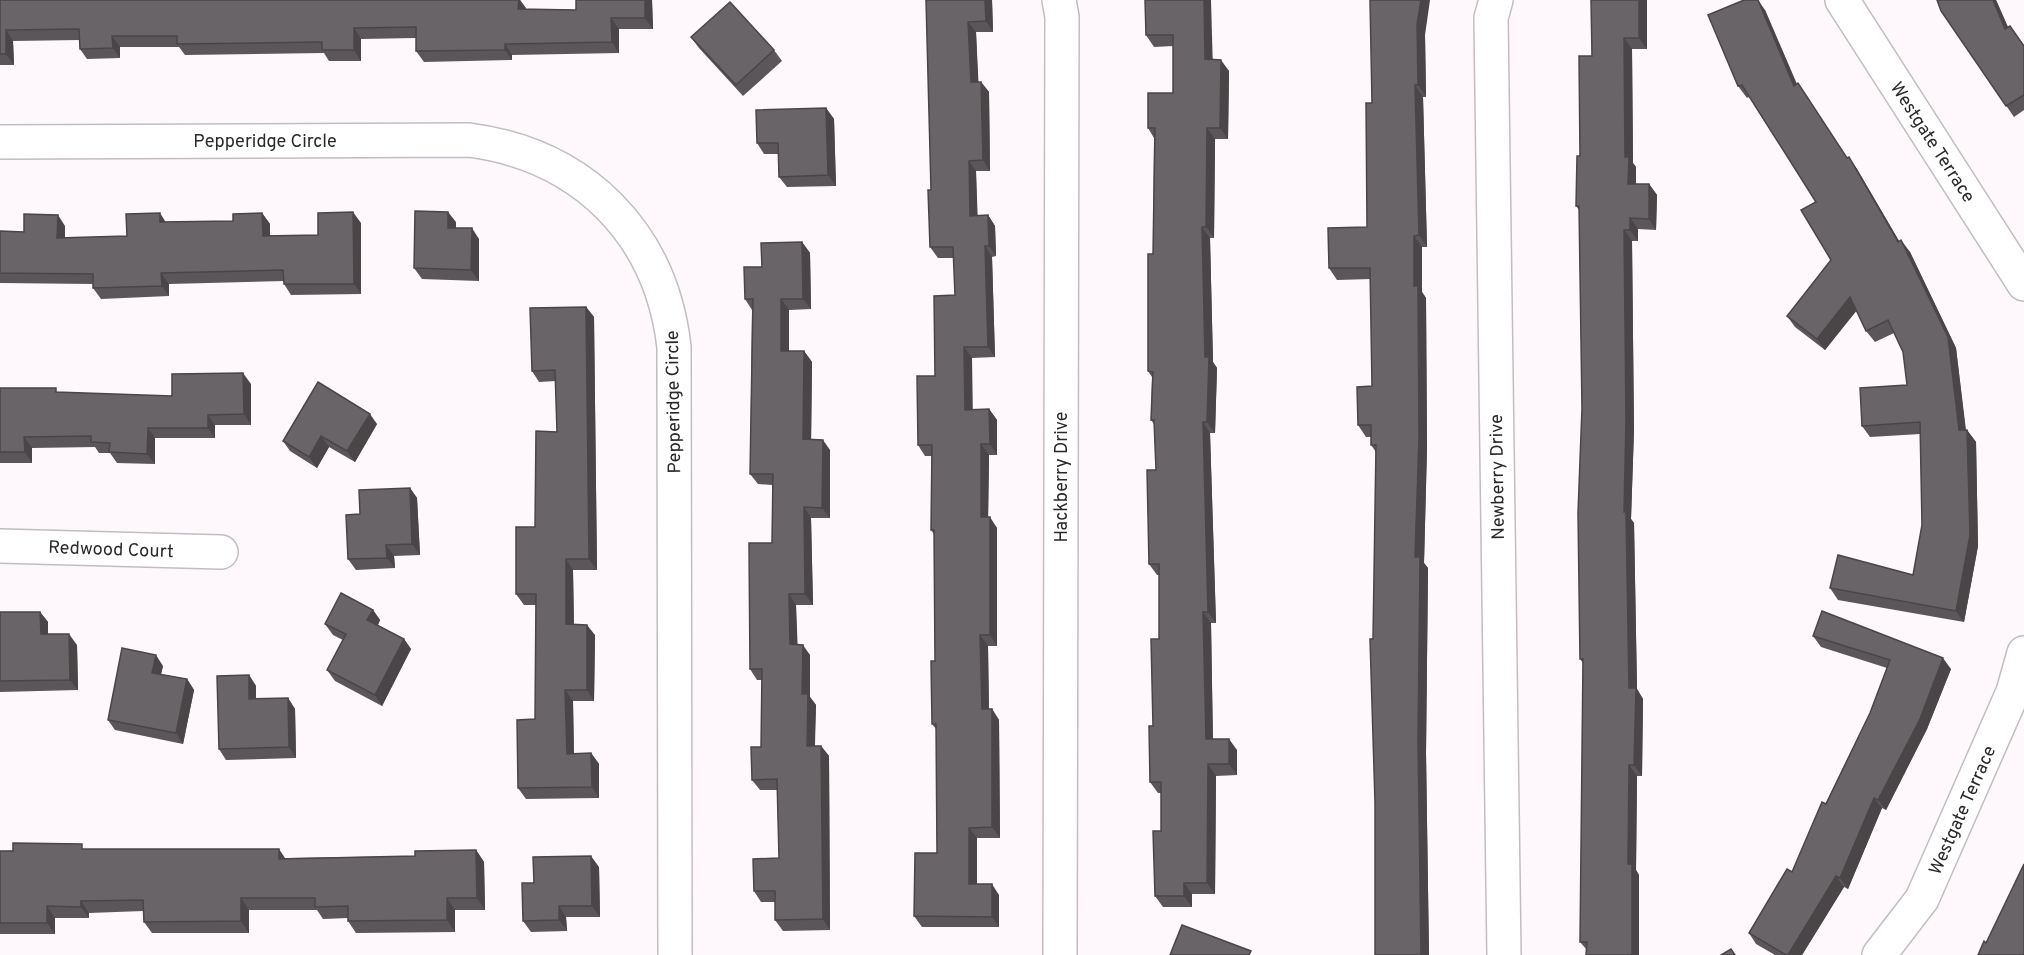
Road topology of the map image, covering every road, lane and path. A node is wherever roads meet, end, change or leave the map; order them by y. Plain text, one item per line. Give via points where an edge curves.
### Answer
1 (1059, 0) edge
2 (1496, 0) edge
3 (1842, 0) edge
4 (0, 142) edge
5 (2024, 284) edge
6 (0, 546) edge
7 (222, 552) dead end
8 (2024, 653) edge
9 (675, 955) edge
10 (1060, 955) edge
11 (1504, 955) edge
12 (1879, 955) edge

1 - 10 street, Hackberry Drive
2 - 11 street, Newberry Drive via 1491,18
3 - 5 street, Westgate Terrace
4 - 9 street, Pepperidge Circle via 469,140 495,144 560,168 595,193 632,231 662,287 674,347
6 - 7 street, Redwood Court
8 - 12 street, Westgate Terrace via 2013,692 1922,899

